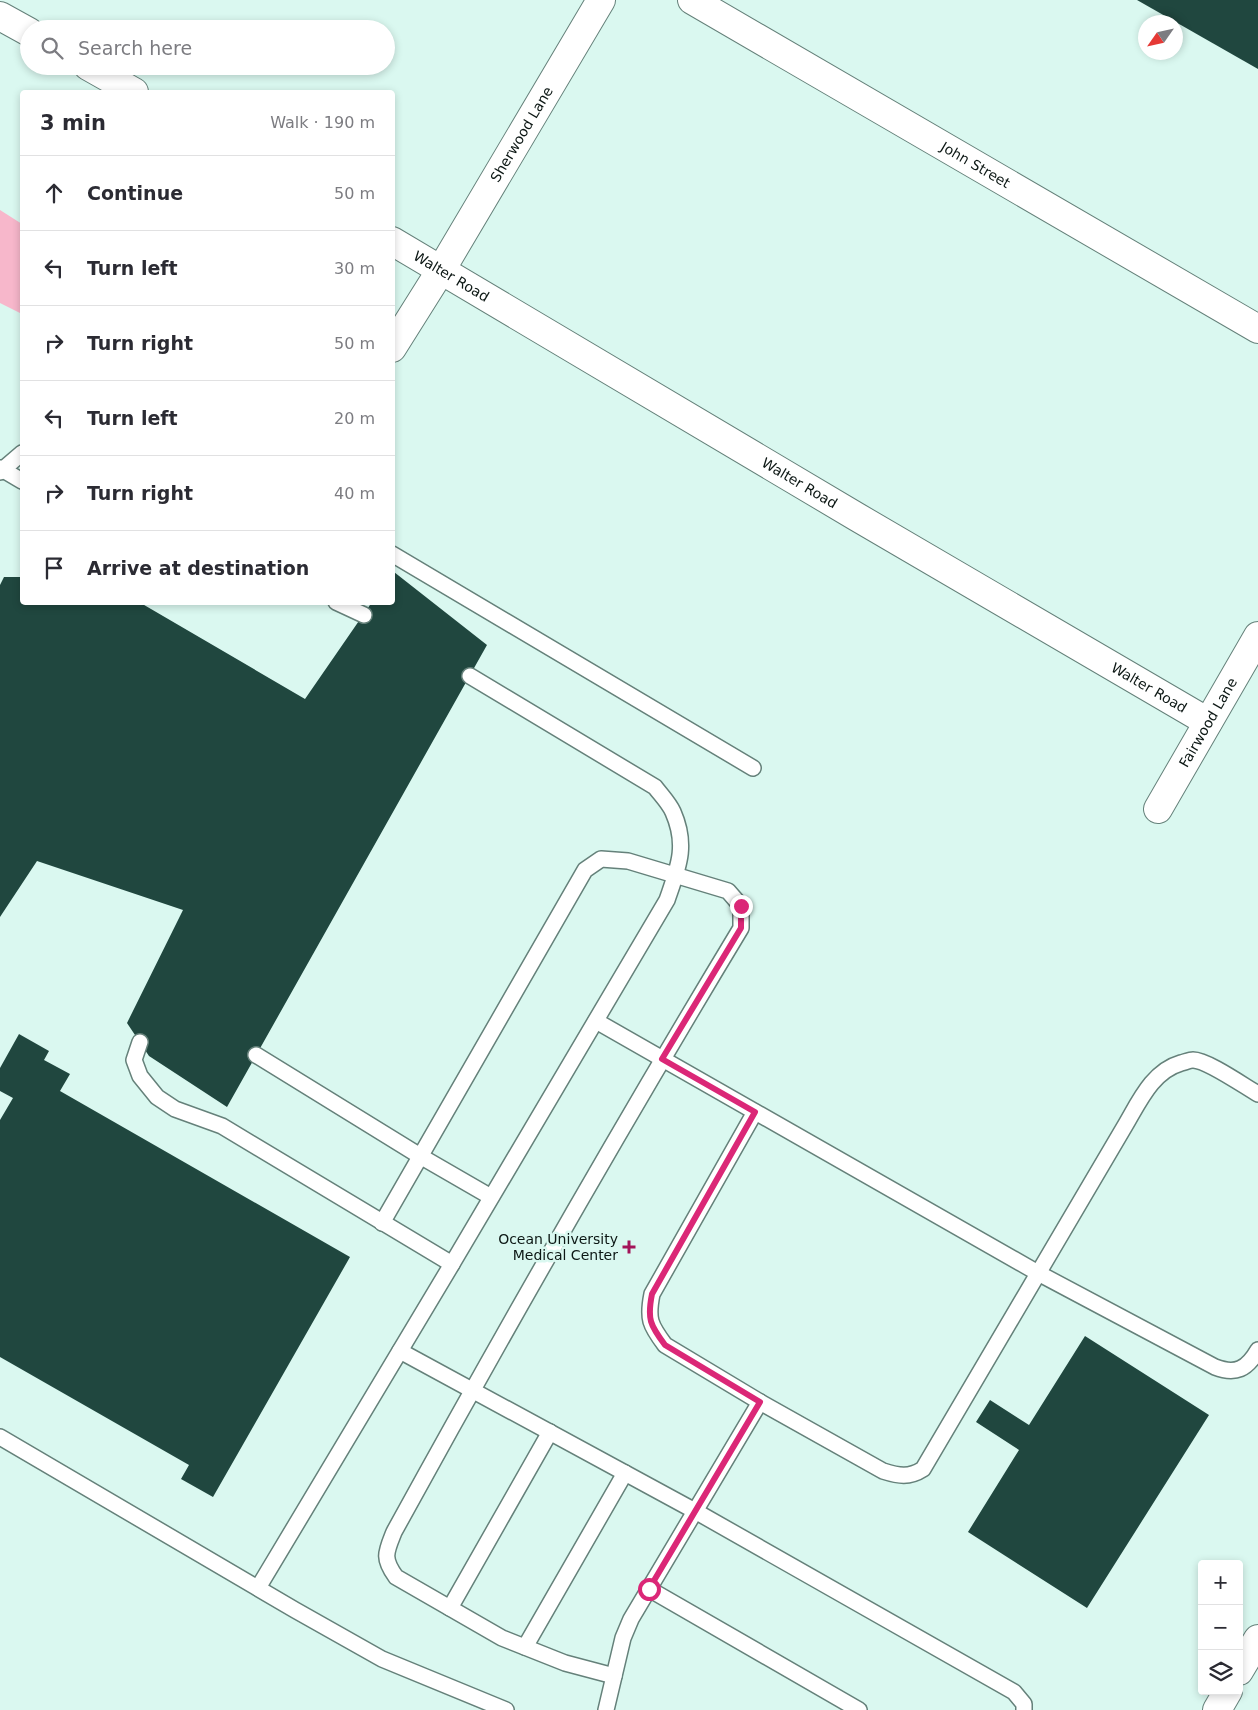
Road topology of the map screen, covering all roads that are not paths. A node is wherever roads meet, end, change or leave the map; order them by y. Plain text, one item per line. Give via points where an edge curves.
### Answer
1 (602, 0) edge
2 (692, 0) edge
3 (0, 16) edge
4 (20, 27) edge
5 (104, 75) edge
6 (130, 90) edge
7 (395, 243) edge
8 (441, 270) junction
9 (1258, 329) edge
10 (395, 343) edge
11 (20, 455) edge
12 (0, 470) edge
13 (20, 480) edge
14 (395, 556) edge
15 (342, 605) edge
16 (364, 615) dead end
17 (1258, 636) edge
18 (470, 676) dead end
19 (1208, 722) junction
20 (753, 768) dead end
21 (1158, 809) dead end
22 (676, 875) junction
23 (596, 1021) junction
24 (140, 1042) dead end
25 (256, 1055) dead end
26 (662, 1059) junction
27 (1258, 1094) edge
28 (755, 1112) junction
29 (420, 1156) junction
30 (491, 1197) junction
31 (382, 1223) junction
32 (452, 1264) junction
33 (1038, 1273) junction
34 (1258, 1350) edge
35 (400, 1351) junction
36 (472, 1389) junction
37 (760, 1402) junction
38 (550, 1432) junction
39 (0, 1437) edge
40 (625, 1473) junction
41 (695, 1511) junction
42 (258, 1588) junction
43 (649, 1589) junction
44 (450, 1608) junction
45 (1258, 1639) edge
46 (524, 1647) junction
47 (1243, 1664) edge
48 (614, 1676) junction
49 (1225, 1695) edge
50 (506, 1710) edge
51 (606, 1710) edge
52 (859, 1710) edge
53 (1024, 1710) edge
54 (1216, 1710) edge

1 - 8 street, Sherwood Lane
2 - 9 street, John Street
3 - 4 street
5 - 6 street
7 - 8 street, Walter Road
8 - 10 street, Sherwood Lane
8 - 19 street, Walter Road
11 - 12 lane
12 - 13 lane
14 - 20 lane
15 - 16 lane
17 - 19 street, Fairwood Lane
18 - 22 lane via 655,787 672,811 680,832 682,852
19 - 21 street, Fairwood Lane
22 - 23 lane via 666,900
22 - 26 lane via 728,891 741,906 741,928
22 - 29 lane via 628,861 601,859 585,870
23 - 26 lane
23 - 30 lane
24 - 31 lane via 134,1060 140,1076 157,1097 175,1109 222,1126
25 - 29 lane
26 - 28 lane
26 - 36 lane
27 - 33 lane via 1208,1065 1193,1060 1158,1074
28 - 33 lane
28 - 37 lane via 652,1294 648,1312 654,1332 665,1345
29 - 30 lane
29 - 31 lane
30 - 32 lane
31 - 32 lane
32 - 35 lane
33 - 34 lane via 1225,1371 1239,1370 1251,1362
33 - 37 lane via 923,1469 915,1474 901,1476 883,1471
35 - 36 lane
35 - 42 lane
36 - 38 lane
36 - 44 lane via 386,1551 388,1566 396,1576
37 - 41 lane
38 - 40 lane
38 - 44 lane
39 - 42 lane
40 - 41 lane
40 - 46 lane
41 - 43 lane
41 - 53 lane via 1014,1692 1024,1704
42 - 50 lane via 382,1659
43 - 48 lane via 623,1638
43 - 52 lane
44 - 46 lane
45 - 47 street
46 - 48 lane via 565,1663
48 - 51 lane
49 - 54 street

